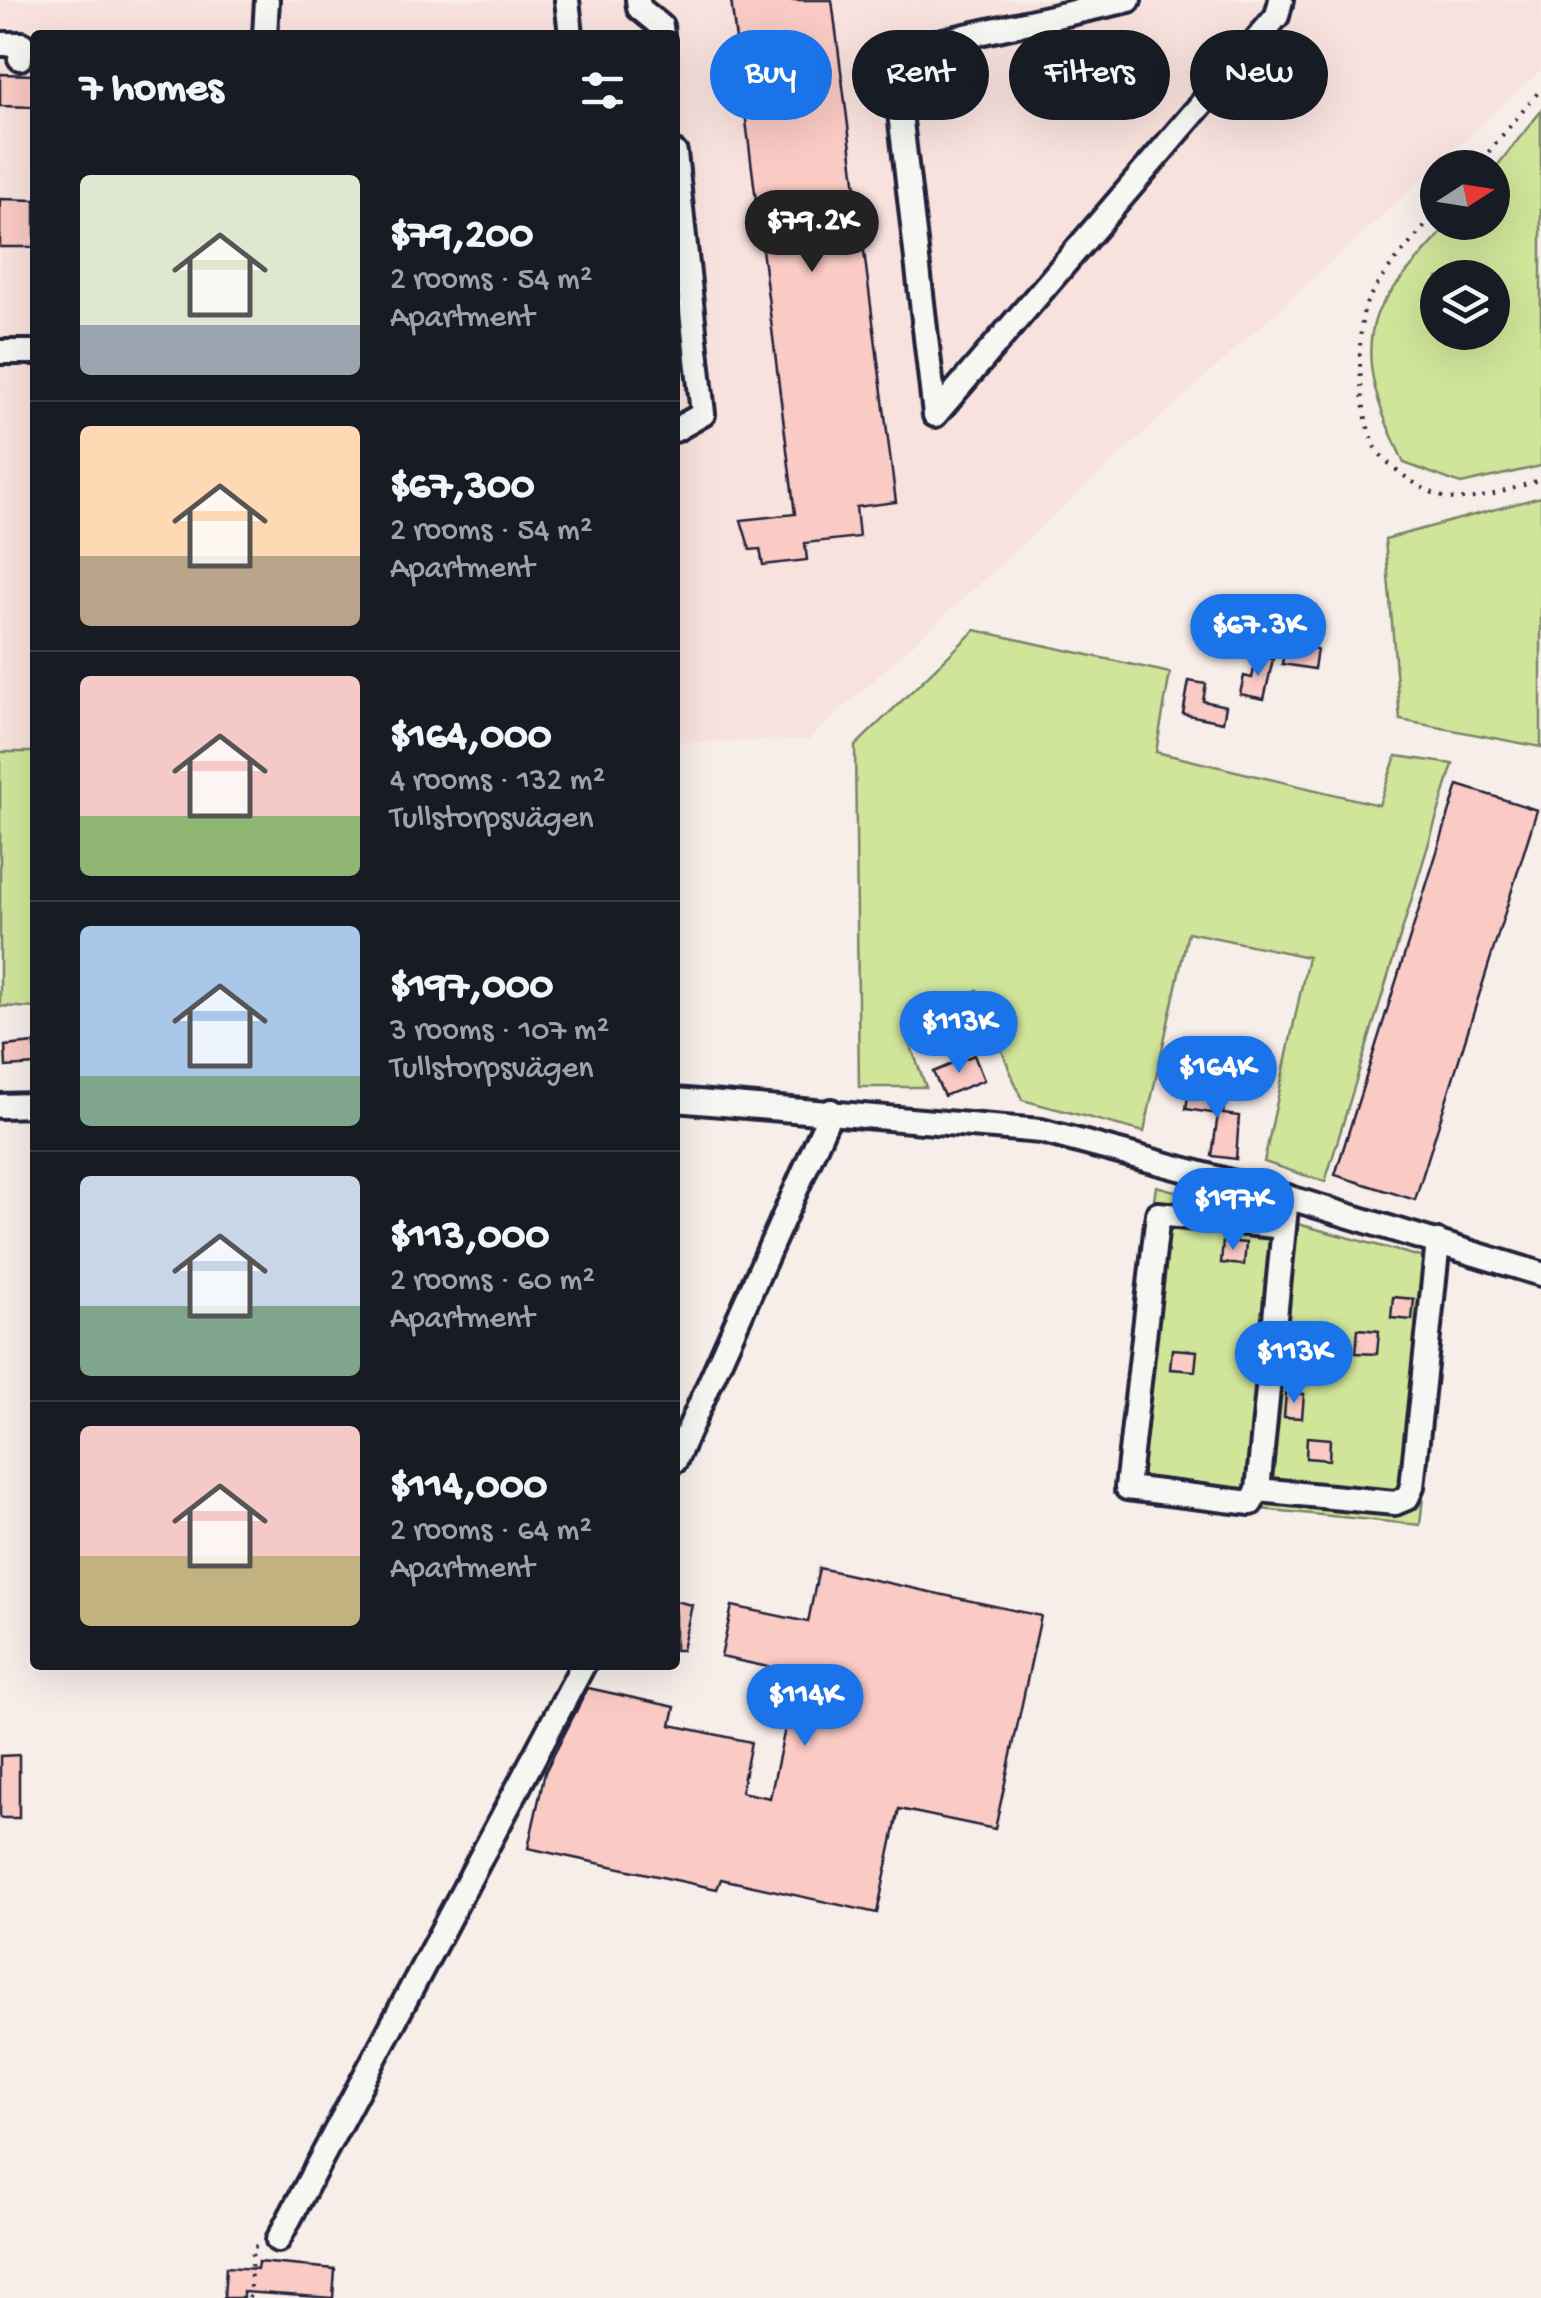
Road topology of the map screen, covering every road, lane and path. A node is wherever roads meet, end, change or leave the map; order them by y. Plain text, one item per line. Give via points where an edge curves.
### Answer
1 (266, 0) edge
2 (567, 0) edge
3 (638, 0) edge
4 (1129, 0) edge
5 (1282, 0) edge
6 (265, 30) edge
7 (570, 30) edge
8 (661, 30) edge
9 (0, 44) edge
10 (20, 58) dead end
11 (1541, 88) edge
12 (1490, 150) edge
13 (680, 200) edge
14 (1420, 235) edge
15 (0, 352) edge
16 (30, 352) edge
17 (680, 427) edge
18 (1541, 479) edge
19 (680, 1100) edge
20 (0, 1106) edge
21 (30, 1106) edge
22 (831, 1111) junction
23 (1287, 1197) junction
24 (1284, 1227) junction
25 (1438, 1242) junction
26 (1541, 1274) edge
27 (680, 1450) edge
28 (1258, 1490) junction
29 (581, 1670) edge
30 (278, 2240) joint
31 (249, 2298) edge

1 - 6 street
2 - 7 street
3 - 8 street
4 - 5 street via 893,52 935,415 1277,16
9 - 10 street via 22,44
11 - 12 path
13 - 17 street via 703,414
14 - 18 path via 1364,308 1363,404 1377,452 1446,498 1502,494
15 - 16 street
19 - 22 street
20 - 21 street
22 - 23 street via 1040,1131
22 - 27 street
23 - 24 street
23 - 25 street
24 - 28 street
24 - 28 street via 1158,1214 1126,1488 1251,1503
25 - 26 street
25 - 28 street via 1407,1498 1395,1503
29 - 30 street
30 - 31 path via 253,2248

